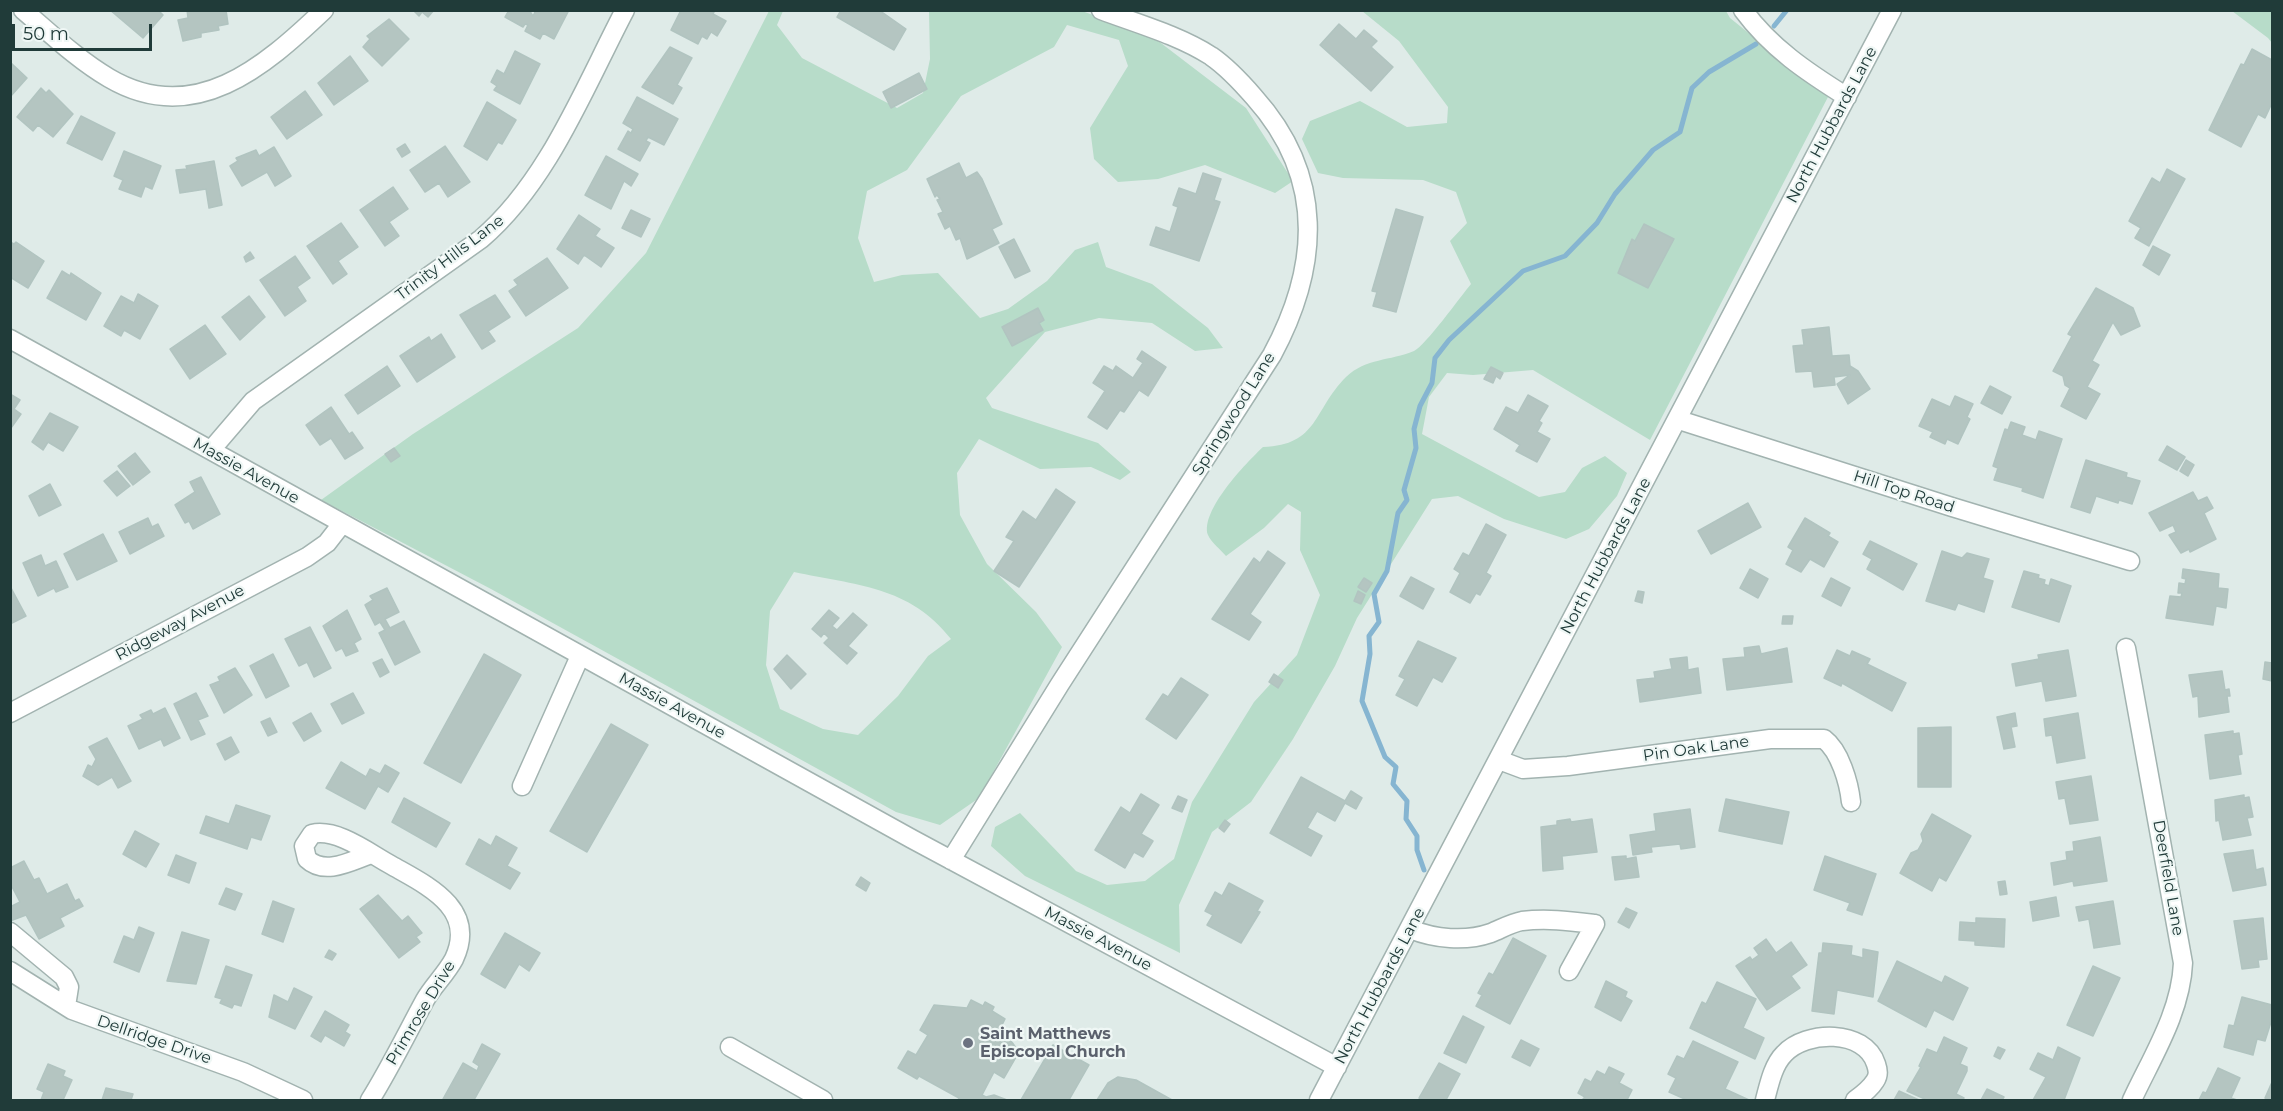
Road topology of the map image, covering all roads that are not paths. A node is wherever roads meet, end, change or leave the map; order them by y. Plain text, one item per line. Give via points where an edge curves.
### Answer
1 (23, 10) edge
2 (324, 10) edge
3 (625, 10) edge
4 (1101, 10) edge
5 (1743, 10) edge
6 (1892, 10) edge
7 (1847, 97) junction
8 (10, 339) edge
9 (1679, 420) junction
10 (211, 450) junction
11 (342, 525) junction
12 (2130, 561) dead end
13 (2126, 648) dead end
14 (580, 656) junction
15 (10, 713) edge
16 (1499, 760) junction
17 (522, 786) dead end
18 (1851, 802) dead end
19 (371, 854) dead end
20 (951, 860) junction
21 (1410, 929) junction
22 (10, 932) edge
23 (10, 971) edge
24 (1569, 971) dead end
25 (66, 1006) junction
26 (730, 1047) dead end
27 (1337, 1067) junction
28 (303, 1101) edge
29 (370, 1101) edge
30 (823, 1101) edge
31 (1319, 1101) edge
32 (1765, 1101) edge
33 (1855, 1101) edge
34 (2132, 1101) edge

1 - 2 street via 108,78 140,92 180,98 224,86 264,61
3 - 10 street, Trinity Hills Lane via 537,177 512,211 481,239 253,401
4 - 20 street, Springwood Lane via 1178,38 1211,56 1266,110 1293,157 1303,186 1308,211 1307,263 1299,296 1272,355
5 - 7 street via 1786,56
6 - 7 street, North Hubbards Lane
7 - 9 street, North Hubbards Lane
8 - 10 street, Massie Avenue
9 - 12 street, Hill Top Road
9 - 16 street, North Hubbards Lane
10 - 11 street, Massie Avenue
11 - 14 street, Massie Avenue
11 - 15 street, Ridgeway Avenue via 327,543 307,557
13 - 34 street, Deerfield Lane via 2183,963 2174,1010
14 - 17 street
14 - 20 street, Massie Avenue
16 - 18 street, Pin Oak Lane via 1523,769 1770,739 1824,739 1845,777
16 - 21 street, North Hubbards Lane
19 - 29 street, Primrose Drive via 447,900 457,922 458,948
20 - 27 street, Massie Avenue
21 - 24 street via 1452,939 1489,934 1519,921 1556,919 1595,924
21 - 27 street, North Hubbards Lane
22 - 25 street via 64,977 69,987
23 - 25 street, Dellridge Drive
25 - 28 street, Dellridge Drive via 105,1024 243,1072
26 - 30 street
27 - 31 street, North Hubbards Lane
32 - 33 street via 1771,1078 1784,1054 1809,1040 1825,1038 1859,1043 1875,1060 1876,1080

